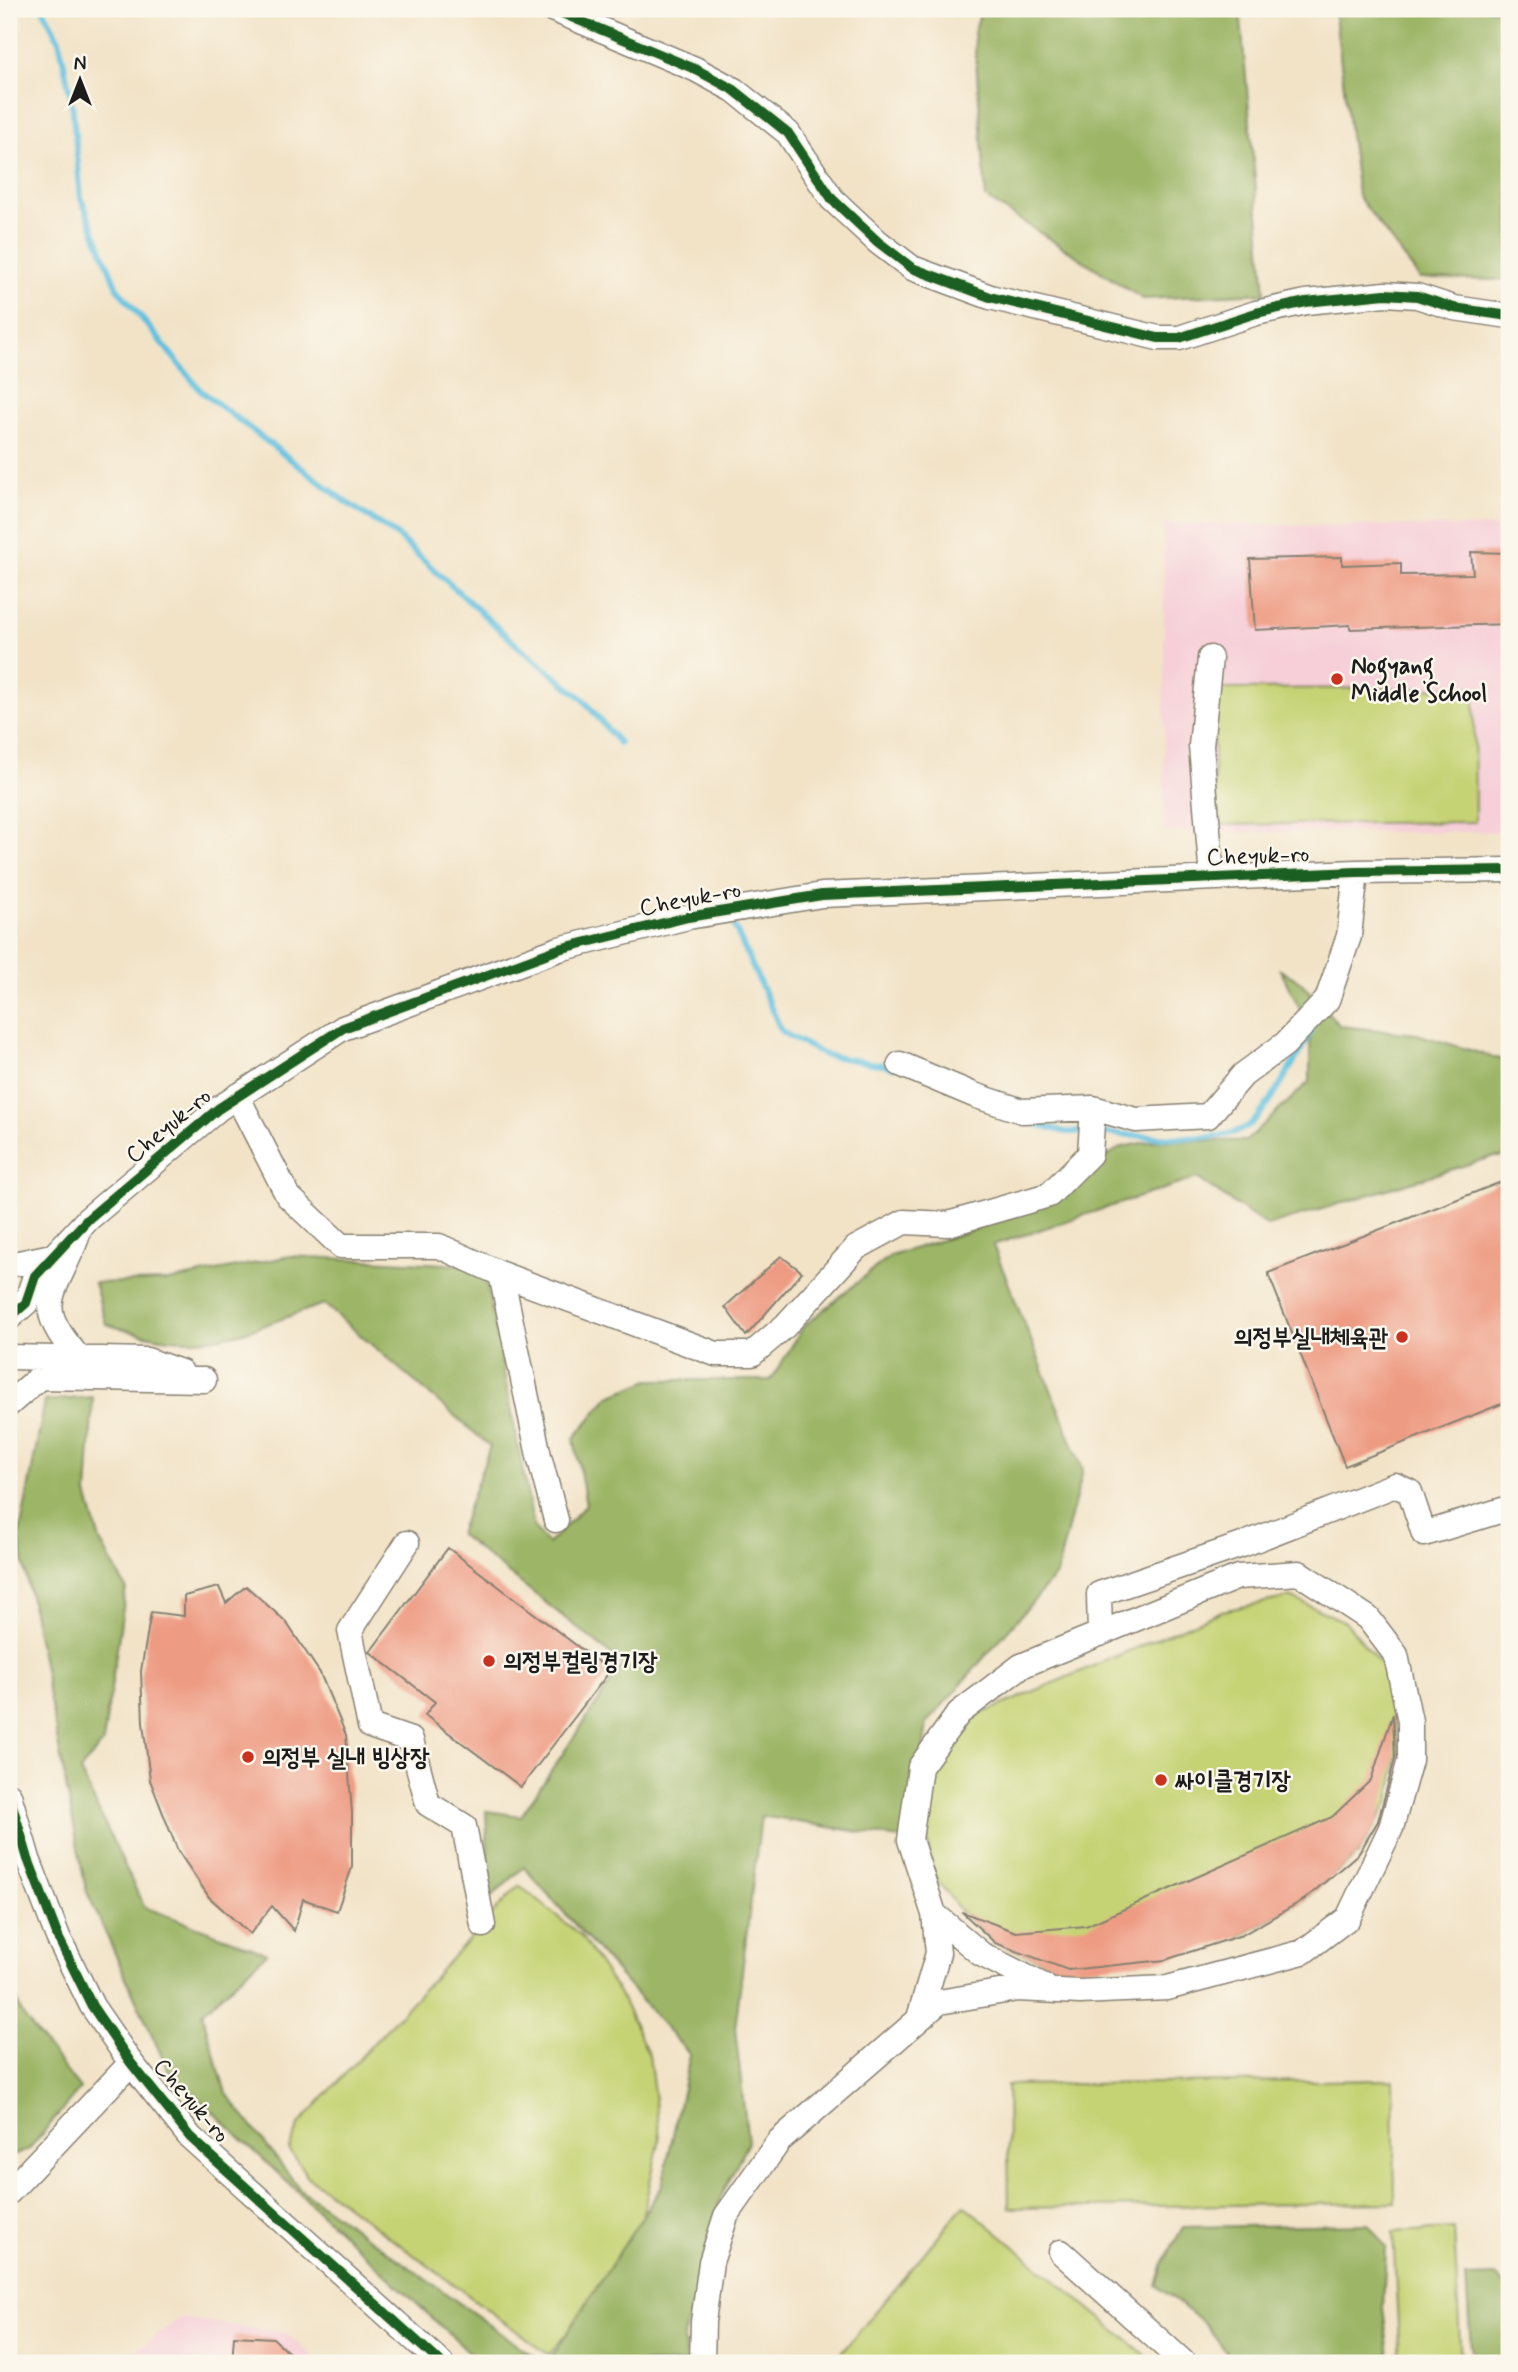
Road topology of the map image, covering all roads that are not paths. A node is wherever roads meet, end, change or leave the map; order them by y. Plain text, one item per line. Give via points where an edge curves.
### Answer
1 (552, 9) edge
2 (1509, 316) edge
3 (1210, 658) dead end
4 (1509, 870) edge
5 (1356, 872) junction
6 (1212, 878) junction
7 (900, 1064) dead end
8 (237, 1096) junction
9 (1093, 1113) junction
10 (88, 1219) junction
11 (52, 1256) junction
12 (9, 1265) edge
13 (501, 1274) junction
14 (35, 1276) junction
15 (9, 1293) edge
16 (9, 1318) edge
17 (9, 1357) edge
18 (81, 1360) junction
19 (19, 1388) edge
20 (1509, 1508) edge
21 (556, 1521) dead end
22 (407, 1543) dead end
23 (1100, 1634) junction
24 (9, 1795) edge
25 (934, 1914) junction
26 (483, 1925) dead end
27 (1054, 1991) junction
28 (919, 2018) junction
29 (131, 2063) junction
30 (9, 2192) edge
31 (1060, 2252) dead end
32 (441, 2363) edge
33 (702, 2363) edge
34 (1184, 2363) edge

1 - 2 street via 734,90 788,133 832,199 877,242 912,268 989,297 1158,338 1179,338 1306,302 1385,294 1418,296 1454,308
3 - 6 street via 1201,746
4 - 5 street, Cheyuk-ro
5 - 6 street, Cheyuk-ro
5 - 9 street via 1349,936 1327,1000 1285,1044 1243,1075 1208,1116 1136,1120
6 - 8 street, Cheyuk-ro via 822,895 688,918 559,949 343,1028
7 - 9 street via 1023,1111
8 - 10 street, Cheyuk-ro
8 - 13 street via 288,1196 341,1246 439,1246
9 - 13 street via 1090,1154 1049,1195 948,1224 904,1222 856,1248 785,1326 752,1354 716,1354
10 - 11 street, Cheyuk-ro
10 - 18 street via 50,1298 50,1319
11 - 12 street
11 - 14 street, Cheyuk-ro
13 - 21 street
14 - 15 street
14 - 16 street, Cheyuk-ro via 26,1303
17 - 18 street
18 - 19 street via 147,1360 204,1380
20 - 23 street via 1423,1534 1410,1492 1395,1485 1099,1594
22 - 26 street via 350,1631 370,1726 411,1740 428,1804 464,1826
23 - 25 street via 1021,1666 959,1713 920,1768 910,1840
23 - 27 street via 1238,1577 1299,1573 1368,1618 1395,1656 1410,1721 1410,1760 1391,1828 1348,1918 1303,1952 1167,1988
24 - 29 street, Cheyuk-ro via 58,1937 92,2006
25 - 27 street via 981,1954
25 - 28 street via 938,1953
27 - 28 street via 1017,1989 939,2002
28 - 33 street via 779,2141 726,2216 711,2262
29 - 30 street
29 - 32 street, Cheyuk-ro via 190,2137
31 - 34 street

